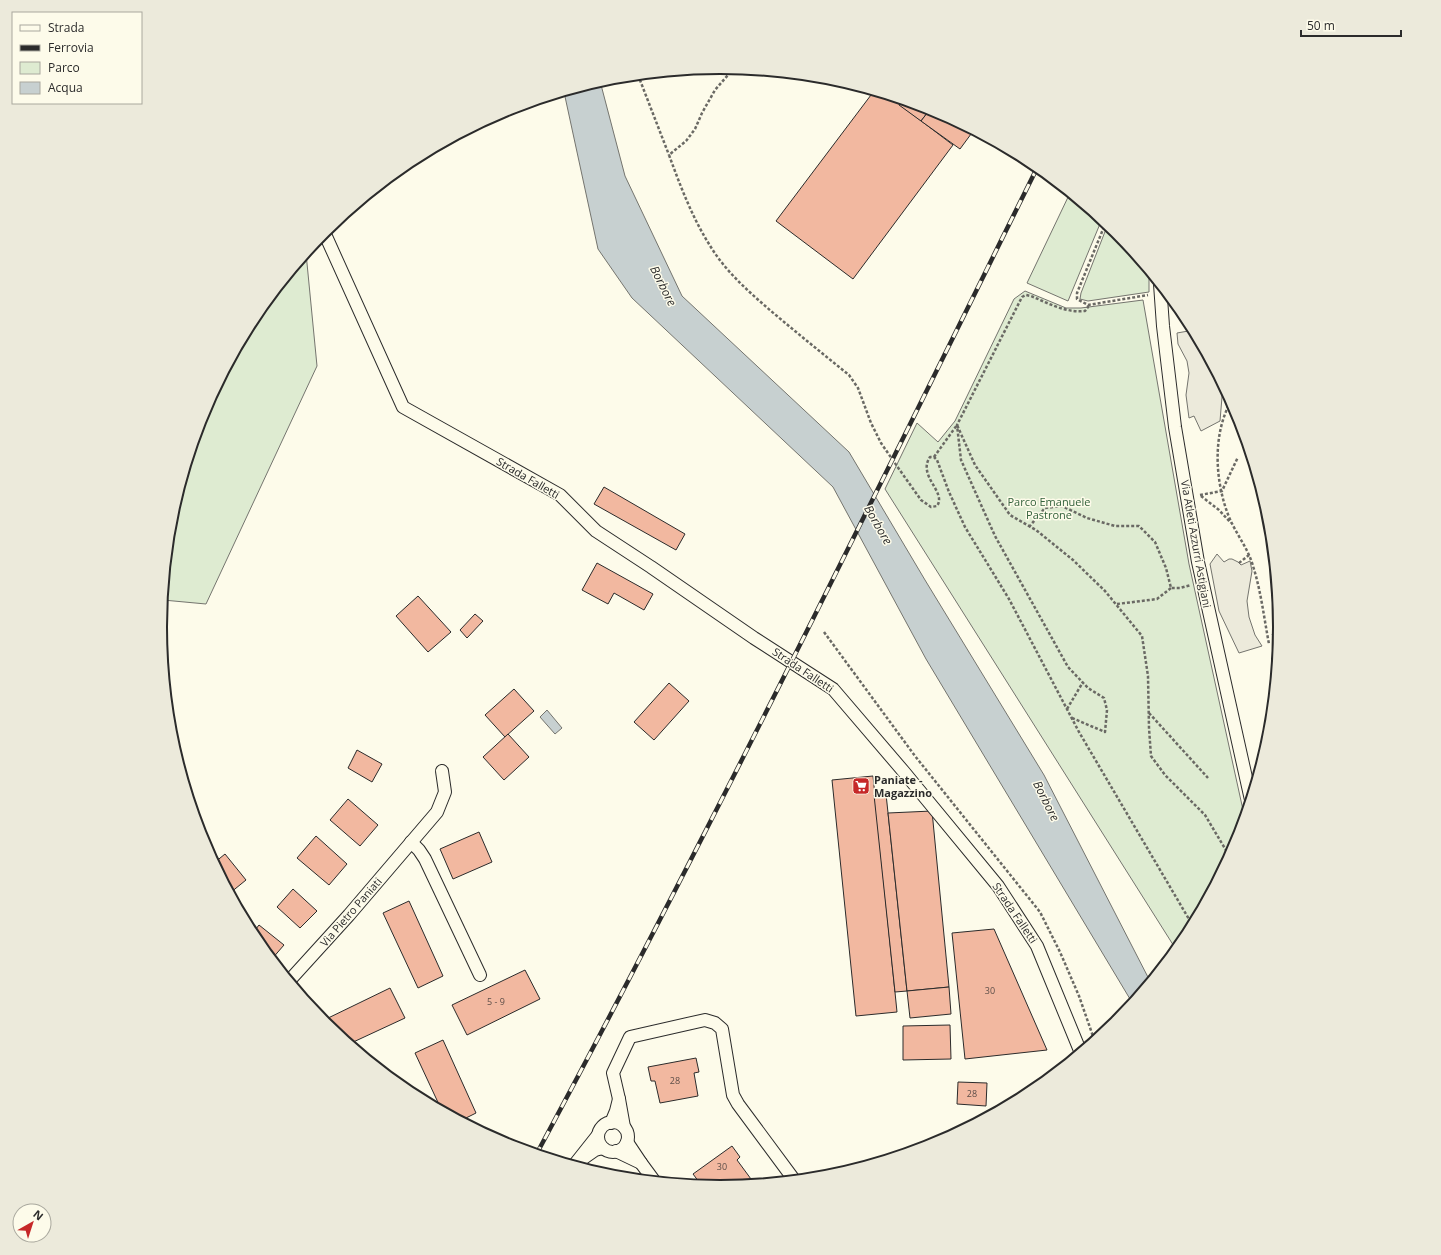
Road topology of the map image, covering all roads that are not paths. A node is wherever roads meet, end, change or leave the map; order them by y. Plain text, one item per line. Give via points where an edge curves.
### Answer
1 (327, 238) edge
2 (1160, 291) edge
3 (442, 771) dead end
4 (1249, 791) edge
5 (411, 842) junction
6 (480, 975) dead end
7 (292, 977) edge
8 (1079, 1049) edge
9 (619, 1098) junction
10 (611, 1122) junction
11 (624, 1127) junction
12 (598, 1135) junction
13 (627, 1142) junction
14 (603, 1148) junction
15 (616, 1151) junction
16 (577, 1162) edge
17 (578, 1162) edge
18 (641, 1163) junction
19 (651, 1176) edge
20 (791, 1176) edge

1 - 8 street, Strada Falletti via 403,407 560,495 596,531 833,689 998,886 1037,946
2 - 4 street, Via Atleti Azzurri Astigiani via 1175,427 1200,576
3 - 5 street, Via Pietro Paniati via 444,792 437,812
5 - 6 street via 425,859
5 - 7 street, Via Pietro Paniati
9 - 10 street
9 - 11 street
9 - 20 street via 613,1073 630,1037 705,1020 715,1023 722,1030 733,1095
10 - 11 street
10 - 12 street via 603,1126
11 - 13 street
12 - 14 street
12 - 16 street
13 - 15 street
13 - 18 street
14 - 15 street
14 - 17 street via 595,1150
15 - 18 street
18 - 19 street

